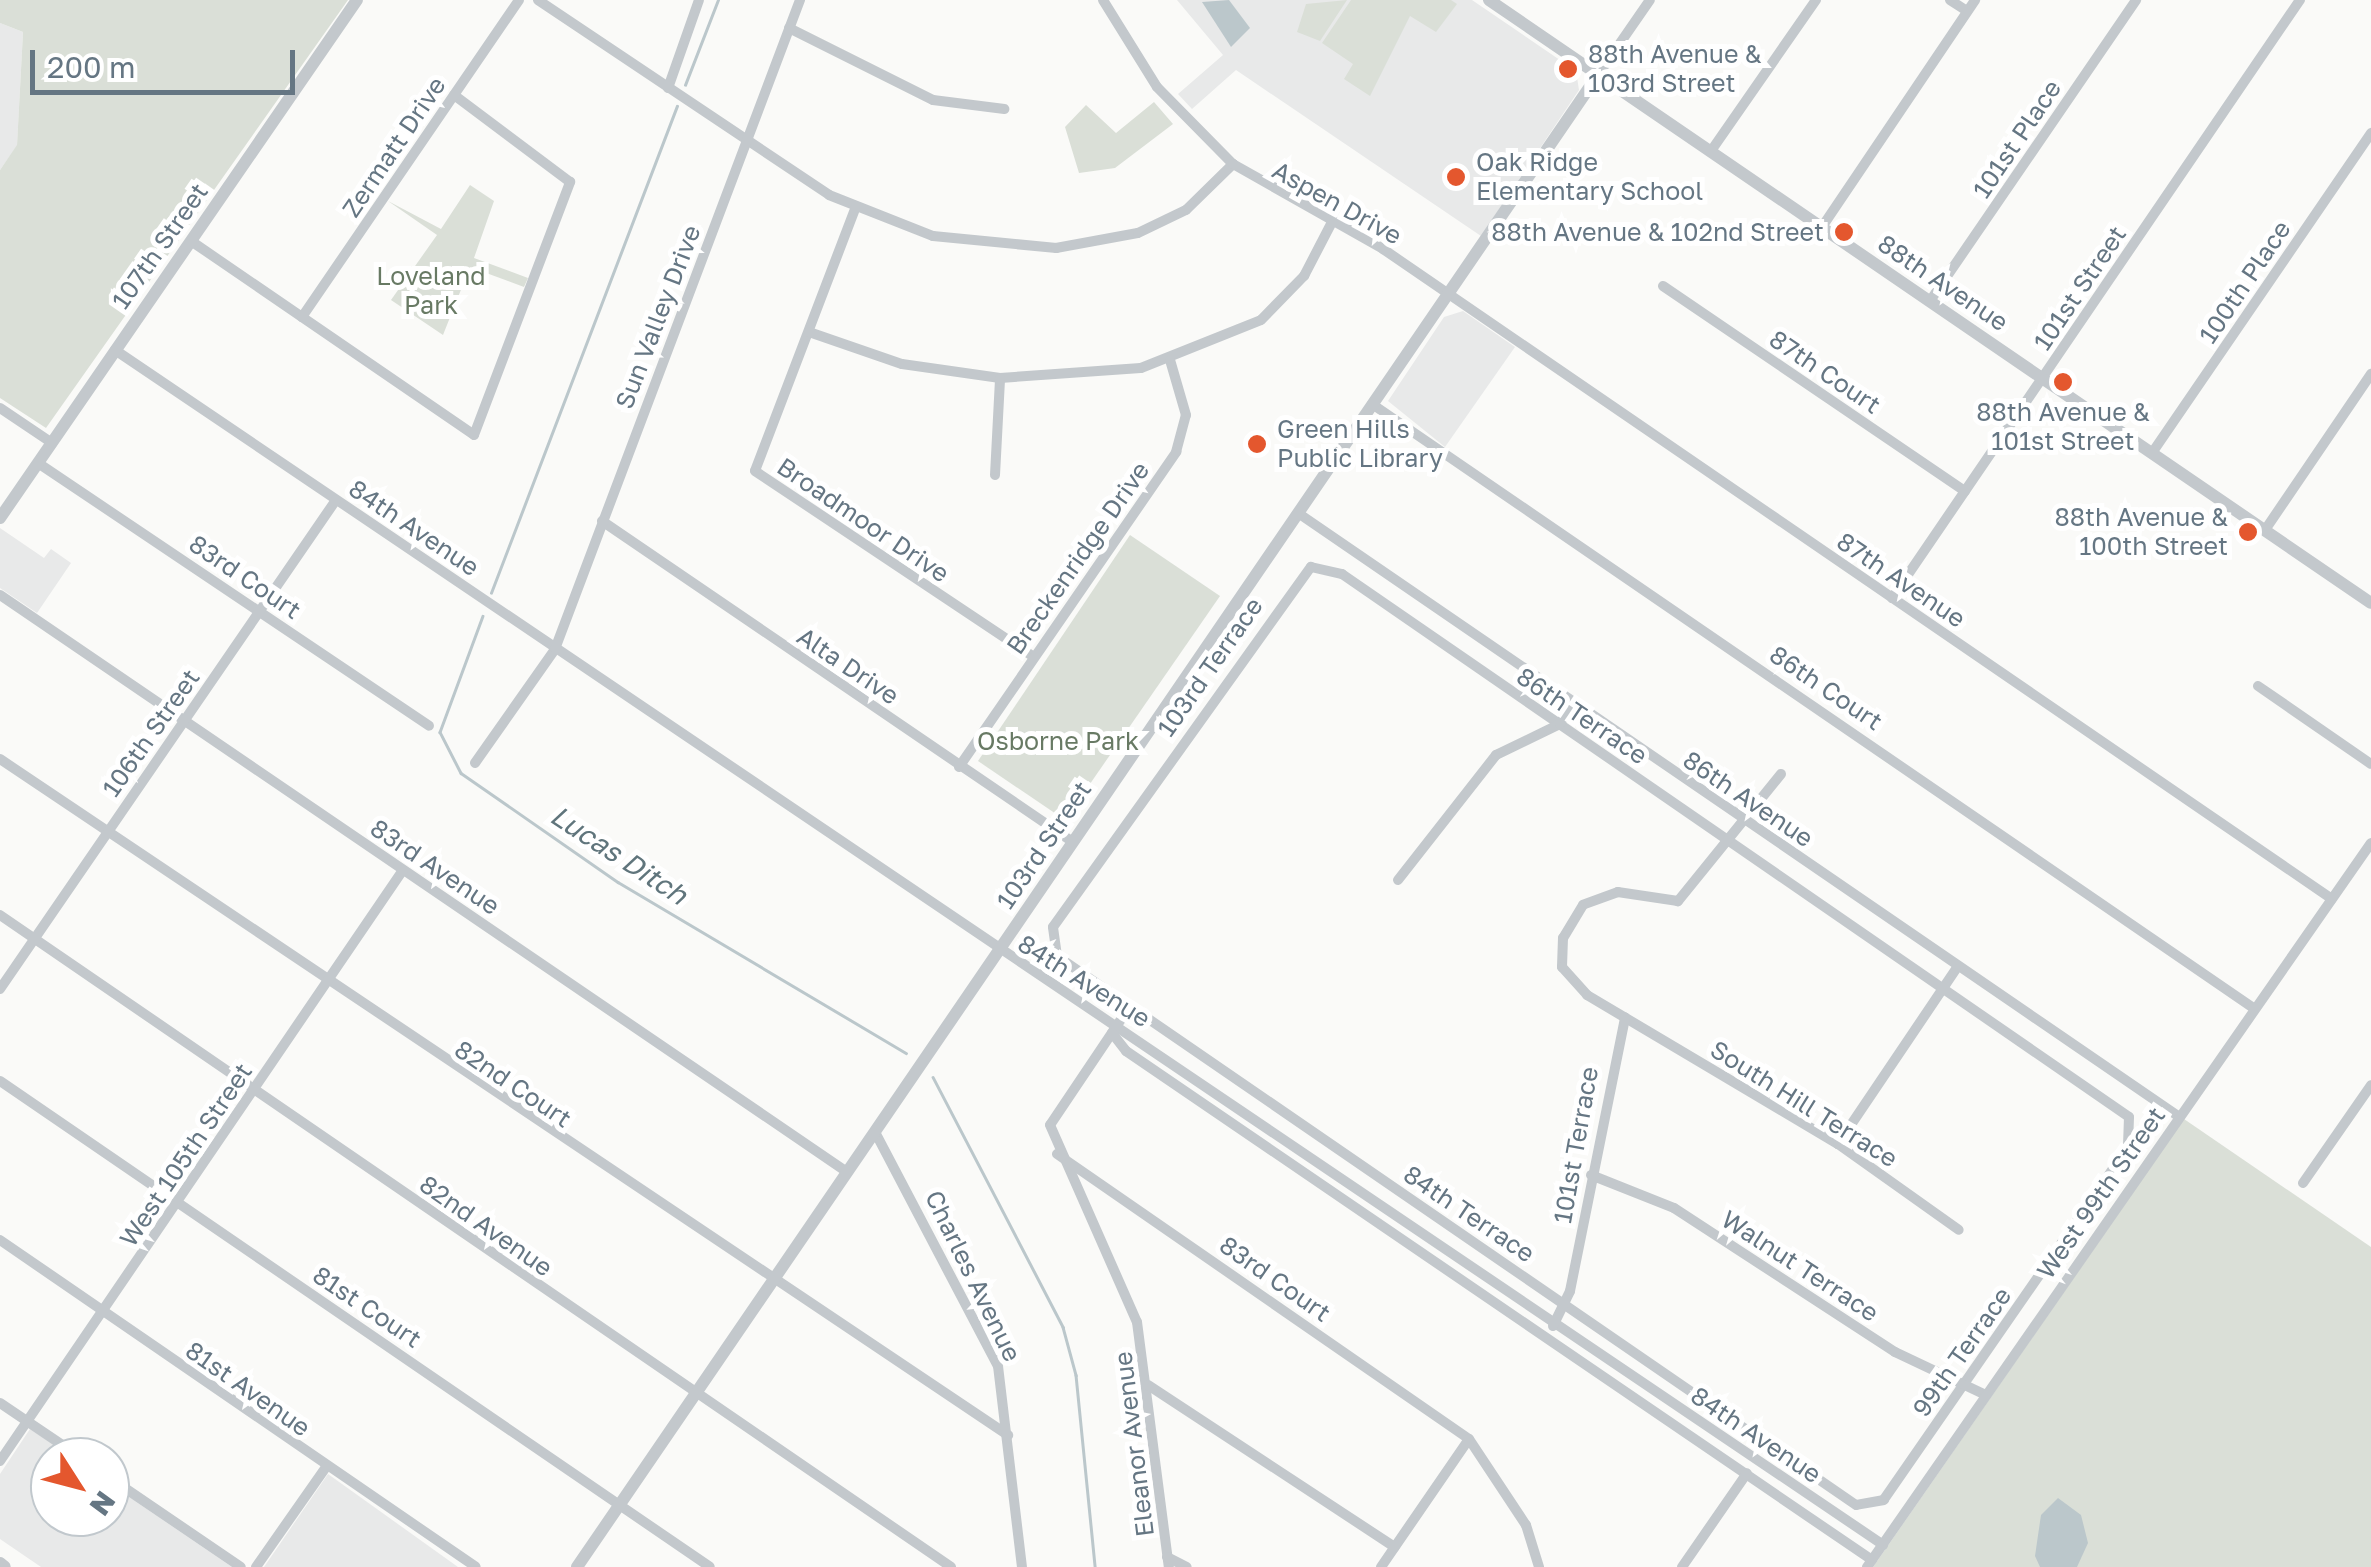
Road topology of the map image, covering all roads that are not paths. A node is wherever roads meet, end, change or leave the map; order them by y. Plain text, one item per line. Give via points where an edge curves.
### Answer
1 (357, 0) edge
2 (519, 0) edge
3 (538, 0) edge
4 (699, 0) edge
5 (800, 0) edge
6 (1103, 0) edge
7 (1490, 0) edge
8 (1650, 0) edge
9 (1816, 0) edge
10 (1950, 0) edge
11 (1975, 0) edge
12 (2136, 0) edge
13 (2300, 0) edge
14 (1967, 11) junction
15 (789, 28) junction
16 (1598, 74) junction
17 (668, 88) junction
18 (454, 95) junction
19 (1004, 108) dead end
20 (2371, 133) edge
21 (747, 140) junction
22 (1710, 152) junction
23 (1233, 164) junction
24 (855, 209) junction
25 (1332, 222) junction
26 (1822, 228) junction
27 (191, 241) junction
28 (1664, 286) dead end
29 (1448, 294) junction
30 (1930, 302) junction
31 (302, 317) junction
32 (809, 332) junction
33 (116, 350) junction
34 (1170, 360) junction
35 (2371, 374) edge
36 (1000, 378) junction
37 (2043, 378) junction
38 (1372, 404) junction
39 (0, 408) edge
40 (52, 443) junction
41 (2152, 453) junction
42 (38, 462) junction
43 (996, 475) dead end
44 (1965, 491) junction
45 (336, 500) junction
46 (1298, 512) junction
47 (0, 518) edge
48 (602, 521) junction
49 (2265, 530) junction
50 (1357, 556) junction
51 (1310, 567) joint
52 (1342, 574) junction
53 (0, 595) edge
54 (1892, 598) junction
55 (2371, 602) edge
56 (260, 610) junction
57 (555, 649) junction
58 (1034, 658) junction
59 (2258, 686) dead end
60 (1570, 706) junction
61 (184, 721) junction
62 (1560, 724) junction
63 (429, 726) dead end
64 (0, 759) edge
65 (475, 762) dead end
66 (2371, 764) edge
67 (959, 766) junction
68 (1781, 774) dead end
69 (1746, 820) junction
70 (106, 834) junction
71 (1726, 838) junction
72 (1073, 842) junction
73 (2371, 843) edge
74 (403, 870) junction
75 (1398, 880) dead end
76 (2332, 899) junction
77 (0, 915) edge
78 (34, 938) junction
79 (1050, 943) joint
80 (998, 951) junction
81 (1956, 969) junction
82 (326, 982) junction
83 (0, 989) edge
84 (1943, 990) junction
85 (1130, 1006) junction
86 (2255, 1008) junction
87 (1625, 1017) junction
88 (1115, 1028) junction
89 (0, 1080) edge
90 (2371, 1085) edge
91 (254, 1091) junction
92 (2125, 1112) joint
93 (2178, 1116) junction
94 (875, 1132) junction
95 (1838, 1144) junction
96 (1057, 1154) junction
97 (847, 1172) junction
98 (1591, 1175) junction
99 (2303, 1183) dead end
100 (179, 1202) junction
101 (1959, 1230) dead end
102 (0, 1240) edge
103 (772, 1282) junction
104 (1565, 1304) junction
105 (104, 1312) junction
106 (1555, 1322) junction
107 (1546, 1335) junction
108 (1966, 1382) junction
109 (1148, 1385) junction
110 (695, 1395) junction
111 (1986, 1396) junction
112 (0, 1403) edge
113 (27, 1421) junction
114 (1008, 1435) junction
115 (51, 1437) edge
116 (1469, 1439) junction
117 (0, 1461) edge
118 (326, 1467) junction
119 (1747, 1473) junction
120 (1822, 1482) junction
121 (130, 1492) edge
122 (1811, 1497) junction
123 (620, 1504) junction
124 (1871, 1506) joint
125 (1883, 1545) junction
126 (1395, 1546) junction
127 (1168, 1562) edge
128 (1870, 1563) edge
129 (240, 1567) edge
130 (256, 1567) edge
131 (476, 1567) edge
132 (577, 1567) edge
133 (710, 1567) edge
134 (951, 1567) edge
135 (1022, 1567) edge
136 (1187, 1567) edge
137 (1381, 1567) edge
138 (1538, 1567) edge
139 (1682, 1567) edge

1 - 27 street, 107th Street
2 - 18 street, Zermatt Drive
3 - 17 street
4 - 17 street
5 - 15 street, Sun Valley Drive
6 - 23 street, Aspen Drive via 1157,87
7 - 16 street, 88th Avenue
8 - 16 street, 103rd Street
9 - 22 street
10 - 14 street
11 - 14 street
12 - 30 street, 101st Place
13 - 37 street, 101st Street
14 - 26 street
15 - 19 street via 933,100
15 - 21 street, Sun Valley Drive
16 - 22 street, 88th Avenue
16 - 29 street, 103rd Street
17 - 21 street
18 - 31 street, Zermatt Drive
18 - 31 street via 570,182 474,434
20 - 41 street, 100th Place
21 - 24 street
21 - 48 street, Sun Valley Drive
22 - 26 street, 88th Avenue
23 - 24 street via 1199,200 1154,227 1056,248 953,240
23 - 25 street, Aspen Drive
24 - 32 street, Broadmoor Drive
25 - 29 street, Aspen Drive
25 - 34 street via 1275,309 1222,342
26 - 30 street, 88th Avenue
27 - 31 street
27 - 33 street, 107th Street
28 - 44 street, 87th Court
29 - 38 street, 103rd Street
29 - 54 street, 87th Avenue
30 - 37 street, 88th Avenue
32 - 36 street via 902,364
32 - 58 street, Broadmoor Drive via 755,471
33 - 40 street, 107th Street
33 - 45 street, 84th Avenue
34 - 36 street via 1077,378
34 - 58 street, Breckenridge Drive via 1186,432
35 - 49 street
36 - 43 street
37 - 41 street, 88th Avenue
37 - 44 street, 101st Street
38 - 46 street, 103rd Street
38 - 86 street, 86th Court
39 - 40 street
40 - 42 street, 107th Street
41 - 49 street, 88th Avenue
42 - 47 street, 107th Street
42 - 56 street, 83rd Court
44 - 54 street, 101st Street
45 - 56 street, 106th Street
45 - 57 street, 84th Avenue
46 - 50 street, 86th Avenue
46 - 72 street, 103rd Street
48 - 57 street, Sun Valley Drive
48 - 67 street, Alta Drive
49 - 55 street, 88th Avenue
50 - 52 street
50 - 60 street, 86th Avenue
51 - 52 street, 86th Terrace
51 - 79 street, 103rd Terrace
52 - 62 street, 86th Terrace
53 - 61 street, 83rd Avenue
54 - 76 street, 87th Avenue
56 - 61 street, 106th Street
56 - 63 street, 83rd Court
57 - 65 street
57 - 80 street, 84th Avenue
58 - 67 street, Breckenridge Drive
59 - 66 street
60 - 62 street
60 - 69 street, 86th Avenue
61 - 70 street, 106th Street
61 - 74 street, 83rd Avenue
62 - 71 street, 86th Terrace
62 - 75 street via 1496,755
64 - 70 street, 82nd Court
67 - 72 street, Alta Drive
68 - 69 street
69 - 71 street
69 - 81 street, 86th Avenue
70 - 78 street, 106th Street
70 - 82 street, 82nd Court
71 - 84 street, 86th Terrace
71 - 87 street, South Hill Terrace via 1678,901 1605,892 1570,922 1561,950 1568,978
72 - 80 street, 103rd Street
73 - 76 street, West 99th Street
74 - 82 street, West 105th Street
74 - 97 street, 83rd Avenue
76 - 86 street, West 99th Street
77 - 78 street, 82nd Avenue
78 - 83 street, 106th Street
78 - 91 street, 82nd Avenue
79 - 85 street, 84th Terrace
80 - 88 street, 84th Avenue
80 - 94 street, 103rd Street
81 - 84 street
81 - 93 street, 86th Avenue
82 - 91 street, West 105th Street
82 - 103 street, 82nd Court
84 - 92 street, 86th Terrace
84 - 95 street
85 - 88 street
85 - 104 street, 84th Terrace
86 - 93 street, West 99th Street
87 - 95 street, South Hill Terrace
87 - 98 street, 101st Terrace
88 - 96 street via 1050,1126
88 - 106 street, 84th Avenue
88 - 107 street, 84th Avenue via 1126,1051
89 - 100 street, 81st Court
90 - 99 street
91 - 100 street, West 105th Street
91 - 110 street, 82nd Avenue
92 - 108 street, 99th Terrace via 2128,1147
93 - 111 street, West 99th Street
94 - 97 street, 103rd Street
94 - 114 street, Charles Avenue via 992,1350
95 - 101 street, South Hill Terrace
96 - 109 street, Eleanor Avenue via 1137,1322
96 - 116 street, 83rd Court
97 - 103 street, 103rd Street
98 - 104 street, 101st Terrace
98 - 108 street, Walnut Terrace via 1674,1208 1895,1352
100 - 105 street, West 105th Street
100 - 123 street, 81st Court
102 - 105 street, 81st Avenue
103 - 110 street, 103rd Street
103 - 114 street, 82nd Court
104 - 106 street, 101st Terrace
104 - 120 street, 84th Terrace
105 - 113 street, West 105th Street
105 - 118 street, 81st Avenue
106 - 107 street, 101st Terrace
106 - 122 street, 84th Avenue
107 - 119 street, 84th Avenue
108 - 111 street, Walnut Terrace
108 - 124 street, 99th Terrace
109 - 126 street
109 - 127 street, Eleanor Avenue
110 - 123 street, 103rd Street
110 - 134 street, 82nd Avenue
111 - 125 street, West 99th Street
112 - 113 street
113 - 115 street
113 - 117 street, West 105th Street
114 - 135 street, Charles Avenue
116 - 126 street
116 - 138 street via 1526,1525
118 - 130 street
118 - 131 street, 81st Avenue
119 - 128 street, 84th Avenue
119 - 139 street
120 - 122 street
120 - 124 street, 84th Terrace
121 - 129 street
122 - 125 street, 84th Avenue
123 - 132 street, 103rd Street
123 - 133 street, 81st Court
125 - 128 street, West 99th Street
126 - 137 street
127 - 136 street

